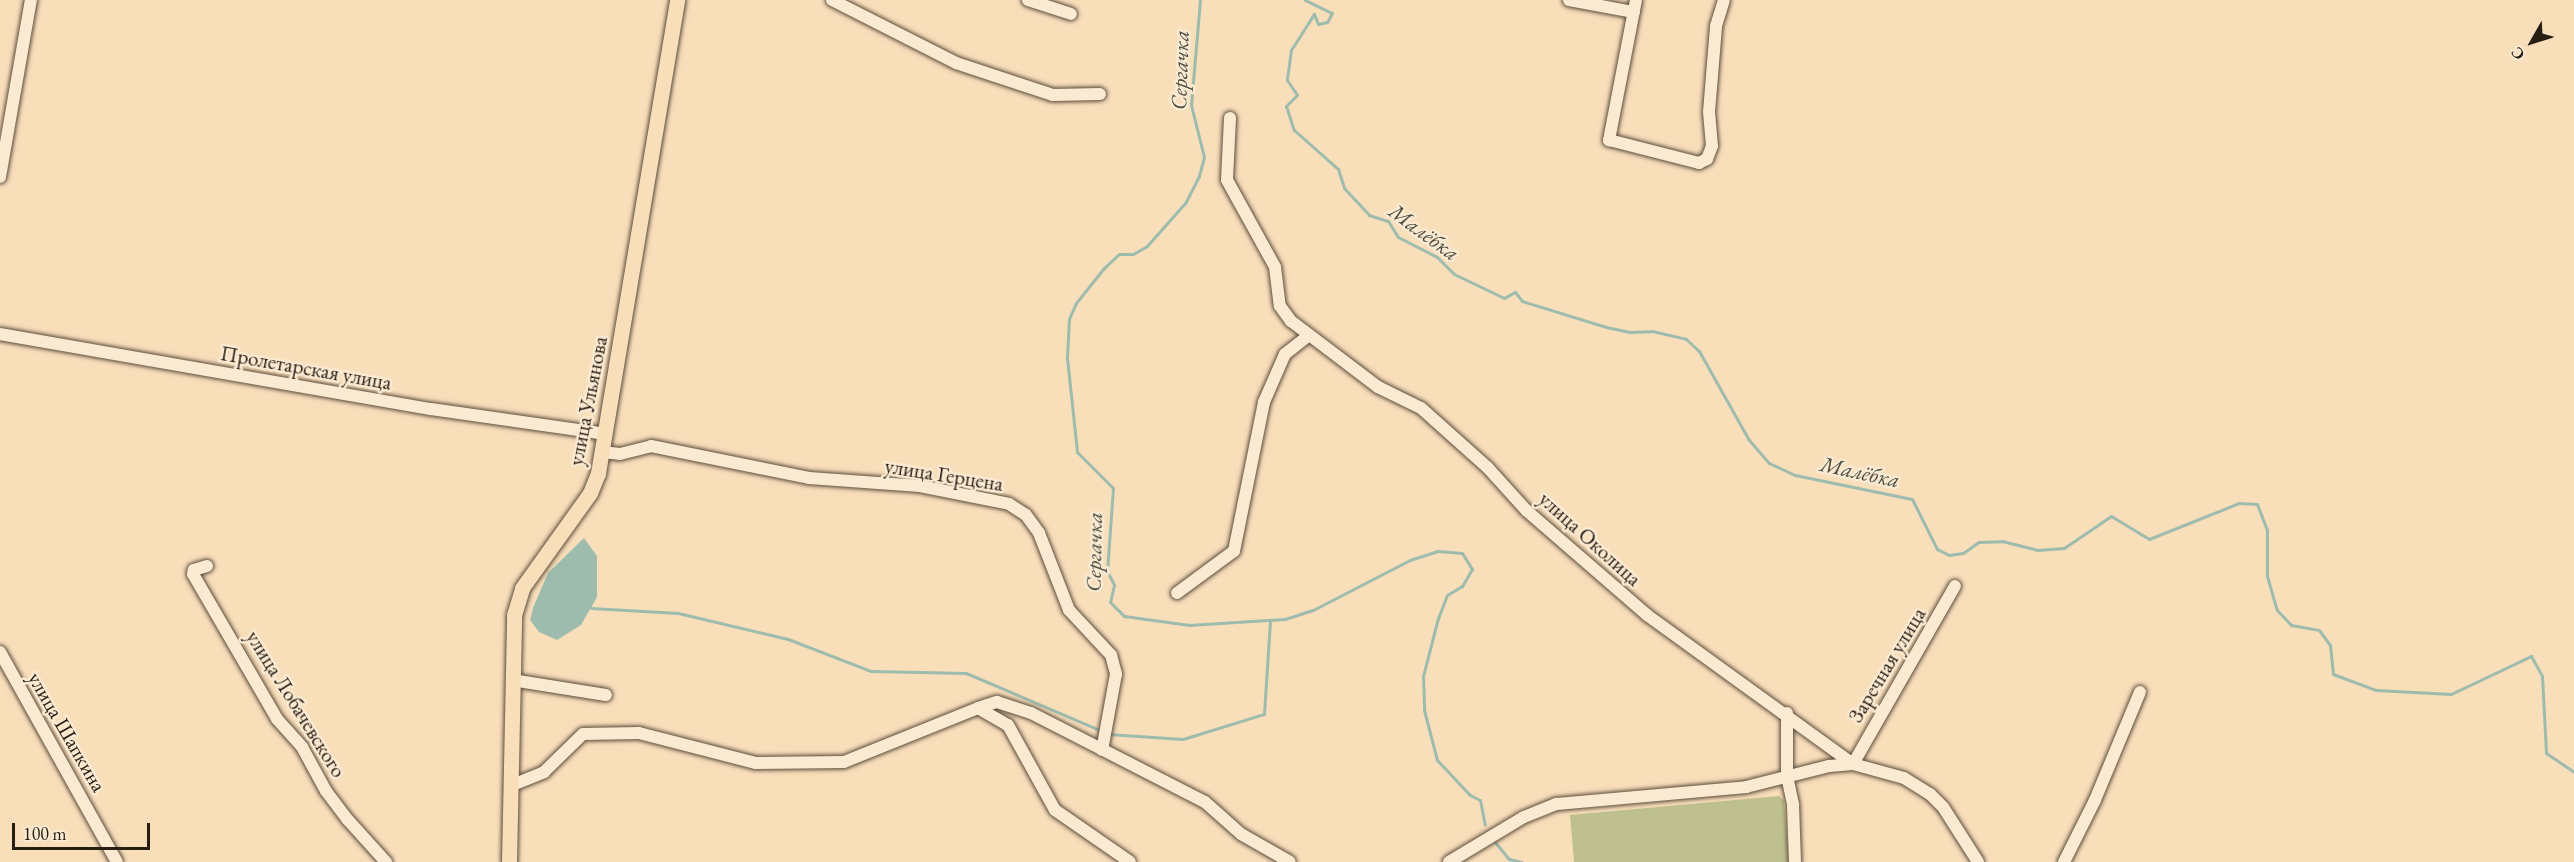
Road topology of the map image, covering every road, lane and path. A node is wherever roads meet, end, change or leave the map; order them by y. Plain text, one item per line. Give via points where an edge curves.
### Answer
1 (31, 0) edge
2 (677, 0) edge
3 (832, 0) edge
4 (1028, 0) edge
5 (1569, 0) edge
6 (1724, 0) edge
7 (1635, 6) edge
8 (1071, 14) dead end
9 (1100, 93) dead end
10 (1230, 118) dead end
11 (0, 177) edge
12 (0, 334) edge
13 (1308, 336) junction
14 (606, 434) junction
15 (602, 452) junction
16 (207, 566) dead end
17 (1955, 586) dead end
18 (1177, 593) dead end
19 (0, 652) edge
20 (512, 680) junction
21 (2140, 692) dead end
22 (606, 695) dead end
23 (978, 708) junction
24 (1787, 713) junction
25 (1102, 750) junction
26 (1853, 764) junction
27 (1786, 776) junction
28 (510, 786) junction
29 (117, 862) edge
30 (386, 862) edge
31 (509, 862) edge
32 (1130, 862) edge
33 (1290, 862) edge
34 (1449, 862) edge
35 (1795, 862) edge
36 (1978, 862) edge
37 (2064, 862) edge

1 - 11 street
2 - 14 main road, улица Ульянова
3 - 9 street via 956,63 1053,95
4 - 8 street
5 - 7 street
6 - 7 street via 1716,26 1709,112 1712,146 1707,159 1688,163 1609,140
10 - 13 street, улица Околица via 1227,180 1275,267 1280,306
12 - 14 street, Пролетарская улица via 431,409
13 - 18 street via 1285,354 1264,402 1234,550
13 - 24 street, улица Околица via 1378,387 1420,408 1488,468 1527,511 1647,615
14 - 15 main road, улица Ульянова
15 - 20 main road, улица Ульянова via 590,493 522,588 514,615
15 - 25 street, улица Герцена via 620,454 651,446 809,478 920,486 1009,504 1026,515 1039,533 1069,610 1111,655 1116,674
16 - 30 street, улица Лобачевского via 193,574 277,719 302,747 348,820
17 - 26 street, Заречная улица
19 - 29 street, улица Шапкина
20 - 22 street
20 - 28 main road, улица Ульянова
21 - 37 street
23 - 25 street via 997,702 1031,713
23 - 28 street via 844,762 756,763 639,733 583,734 544,772
23 - 32 street via 1008,725 1054,810
24 - 26 street, улица Околица
24 - 27 street
25 - 33 street via 1205,802 1241,834
26 - 27 street
26 - 36 street via 1904,778 1930,794 1943,807
27 - 34 street via 1746,786 1557,804 1524,817
27 - 35 street via 1793,805
28 - 31 main road, улица Ульянова

